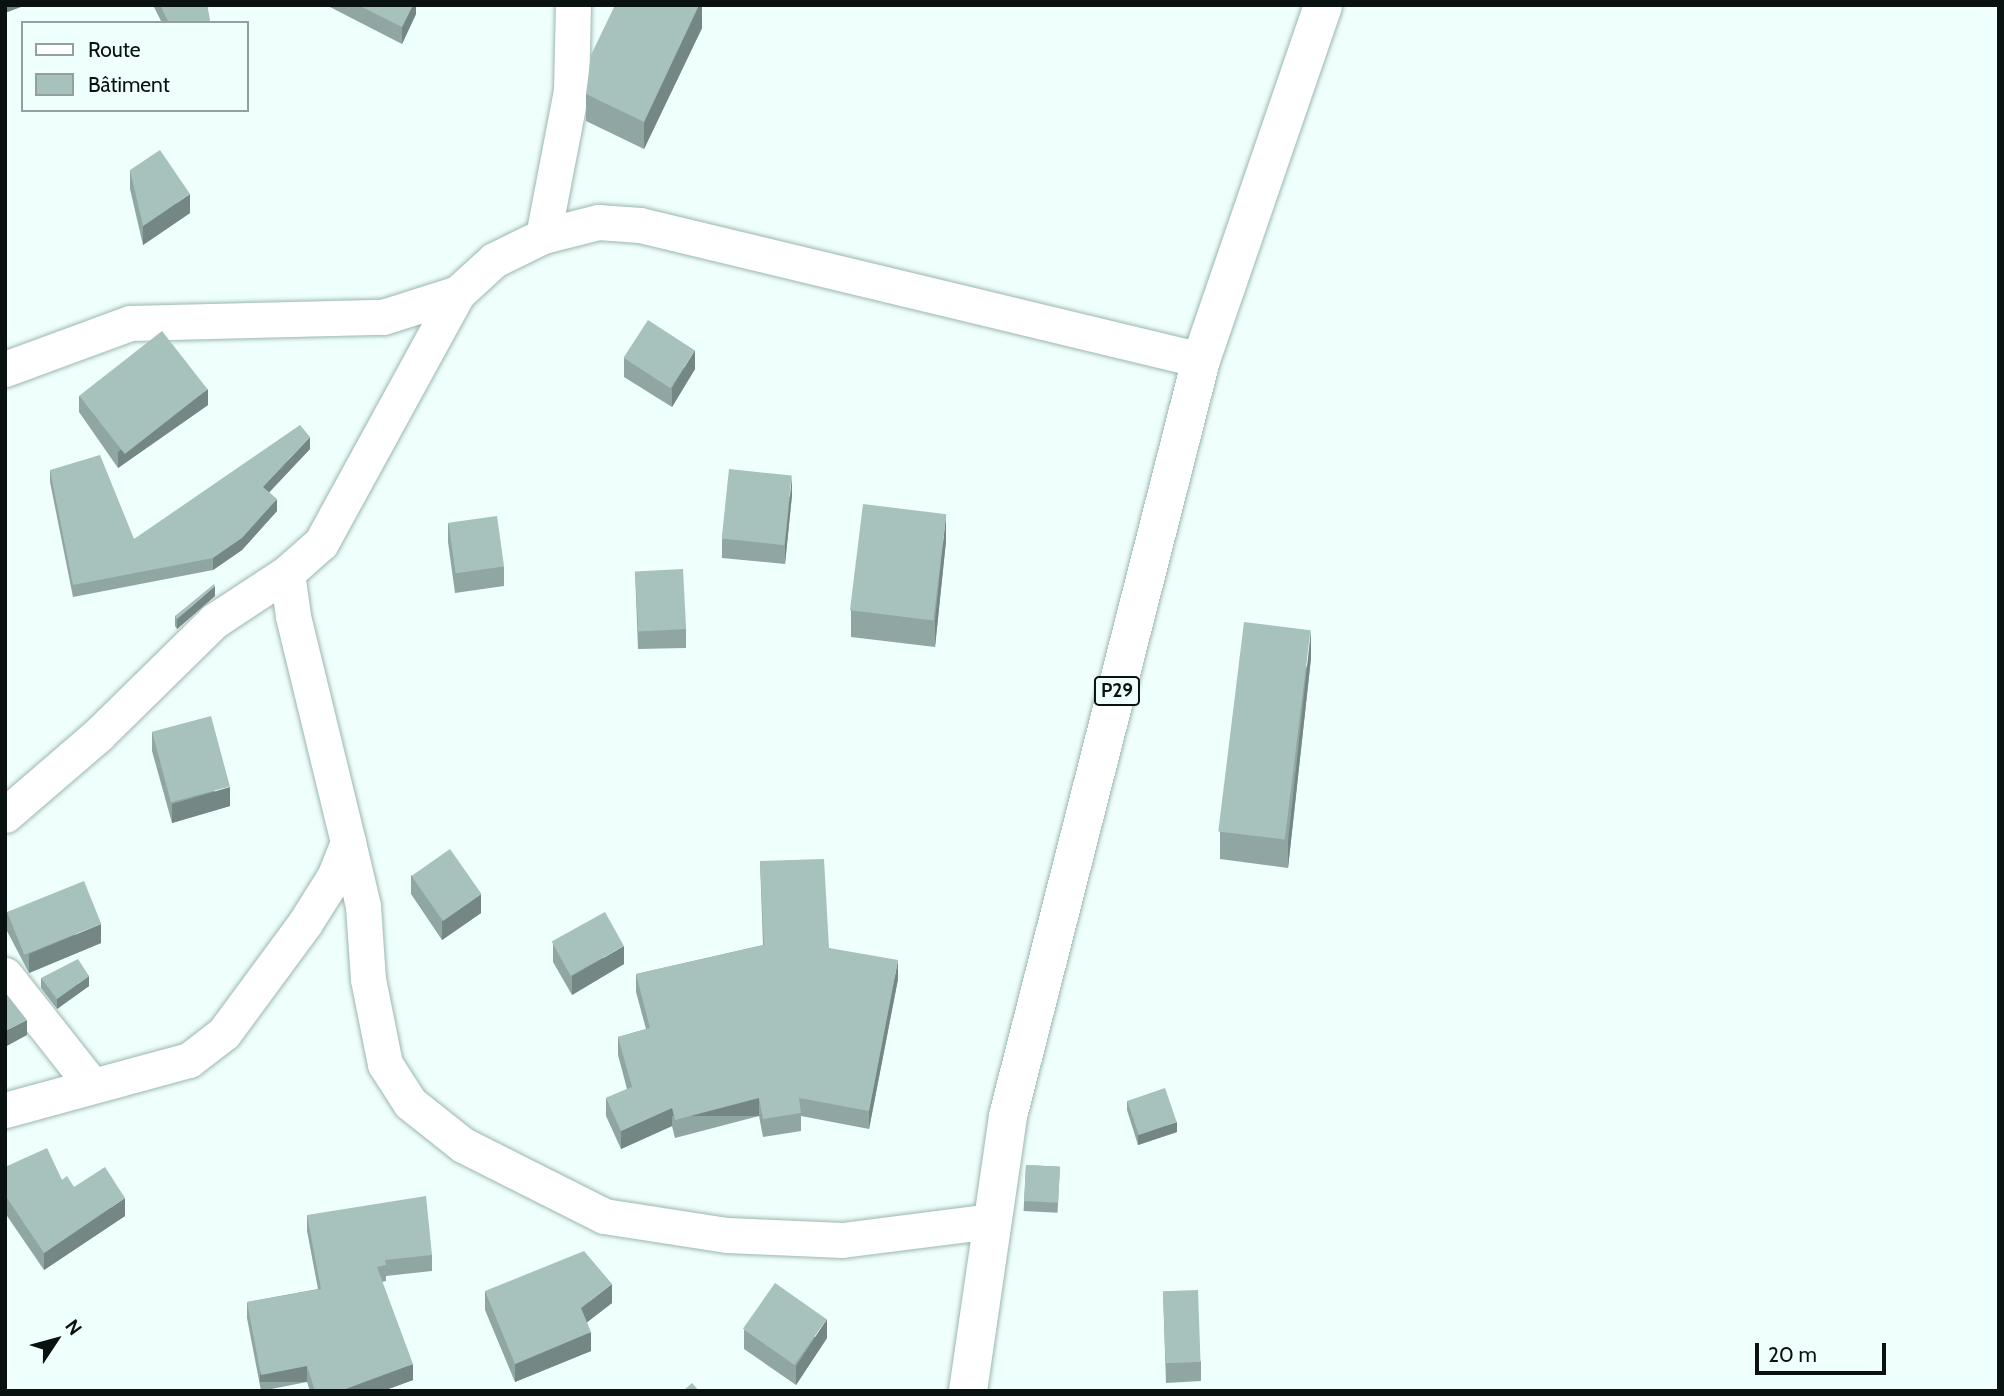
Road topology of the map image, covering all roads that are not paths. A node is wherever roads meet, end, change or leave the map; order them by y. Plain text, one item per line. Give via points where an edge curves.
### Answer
1 (573, 5) edge
2 (1323, 5) edge
3 (542, 236) junction
4 (458, 293) junction
5 (1202, 360) junction
6 (5, 369) edge
7 (287, 573) junction
8 (5, 815) edge
9 (348, 842) junction
10 (5, 975) edge
11 (90, 1083) junction
12 (5, 1110) edge
13 (993, 1221) junction
14 (968, 1391) edge

1 - 3 street via 571,91
2 - 5 main road, P29
3 - 4 street via 494,260
3 - 5 street via 598,222 640,225
4 - 6 street via 383,317 130,323
4 - 7 street via 346,504 321,542
5 - 13 main road, P29 via 1008,1116
7 - 8 street via 214,621 97,735
7 - 9 street
9 - 11 street via 305,923 224,1032 189,1060
9 - 13 street via 363,906 368,979 385,1064 410,1103 463,1145 604,1216 713,1233 842,1240
10 - 11 street
11 - 12 street
13 - 14 main road, P29

